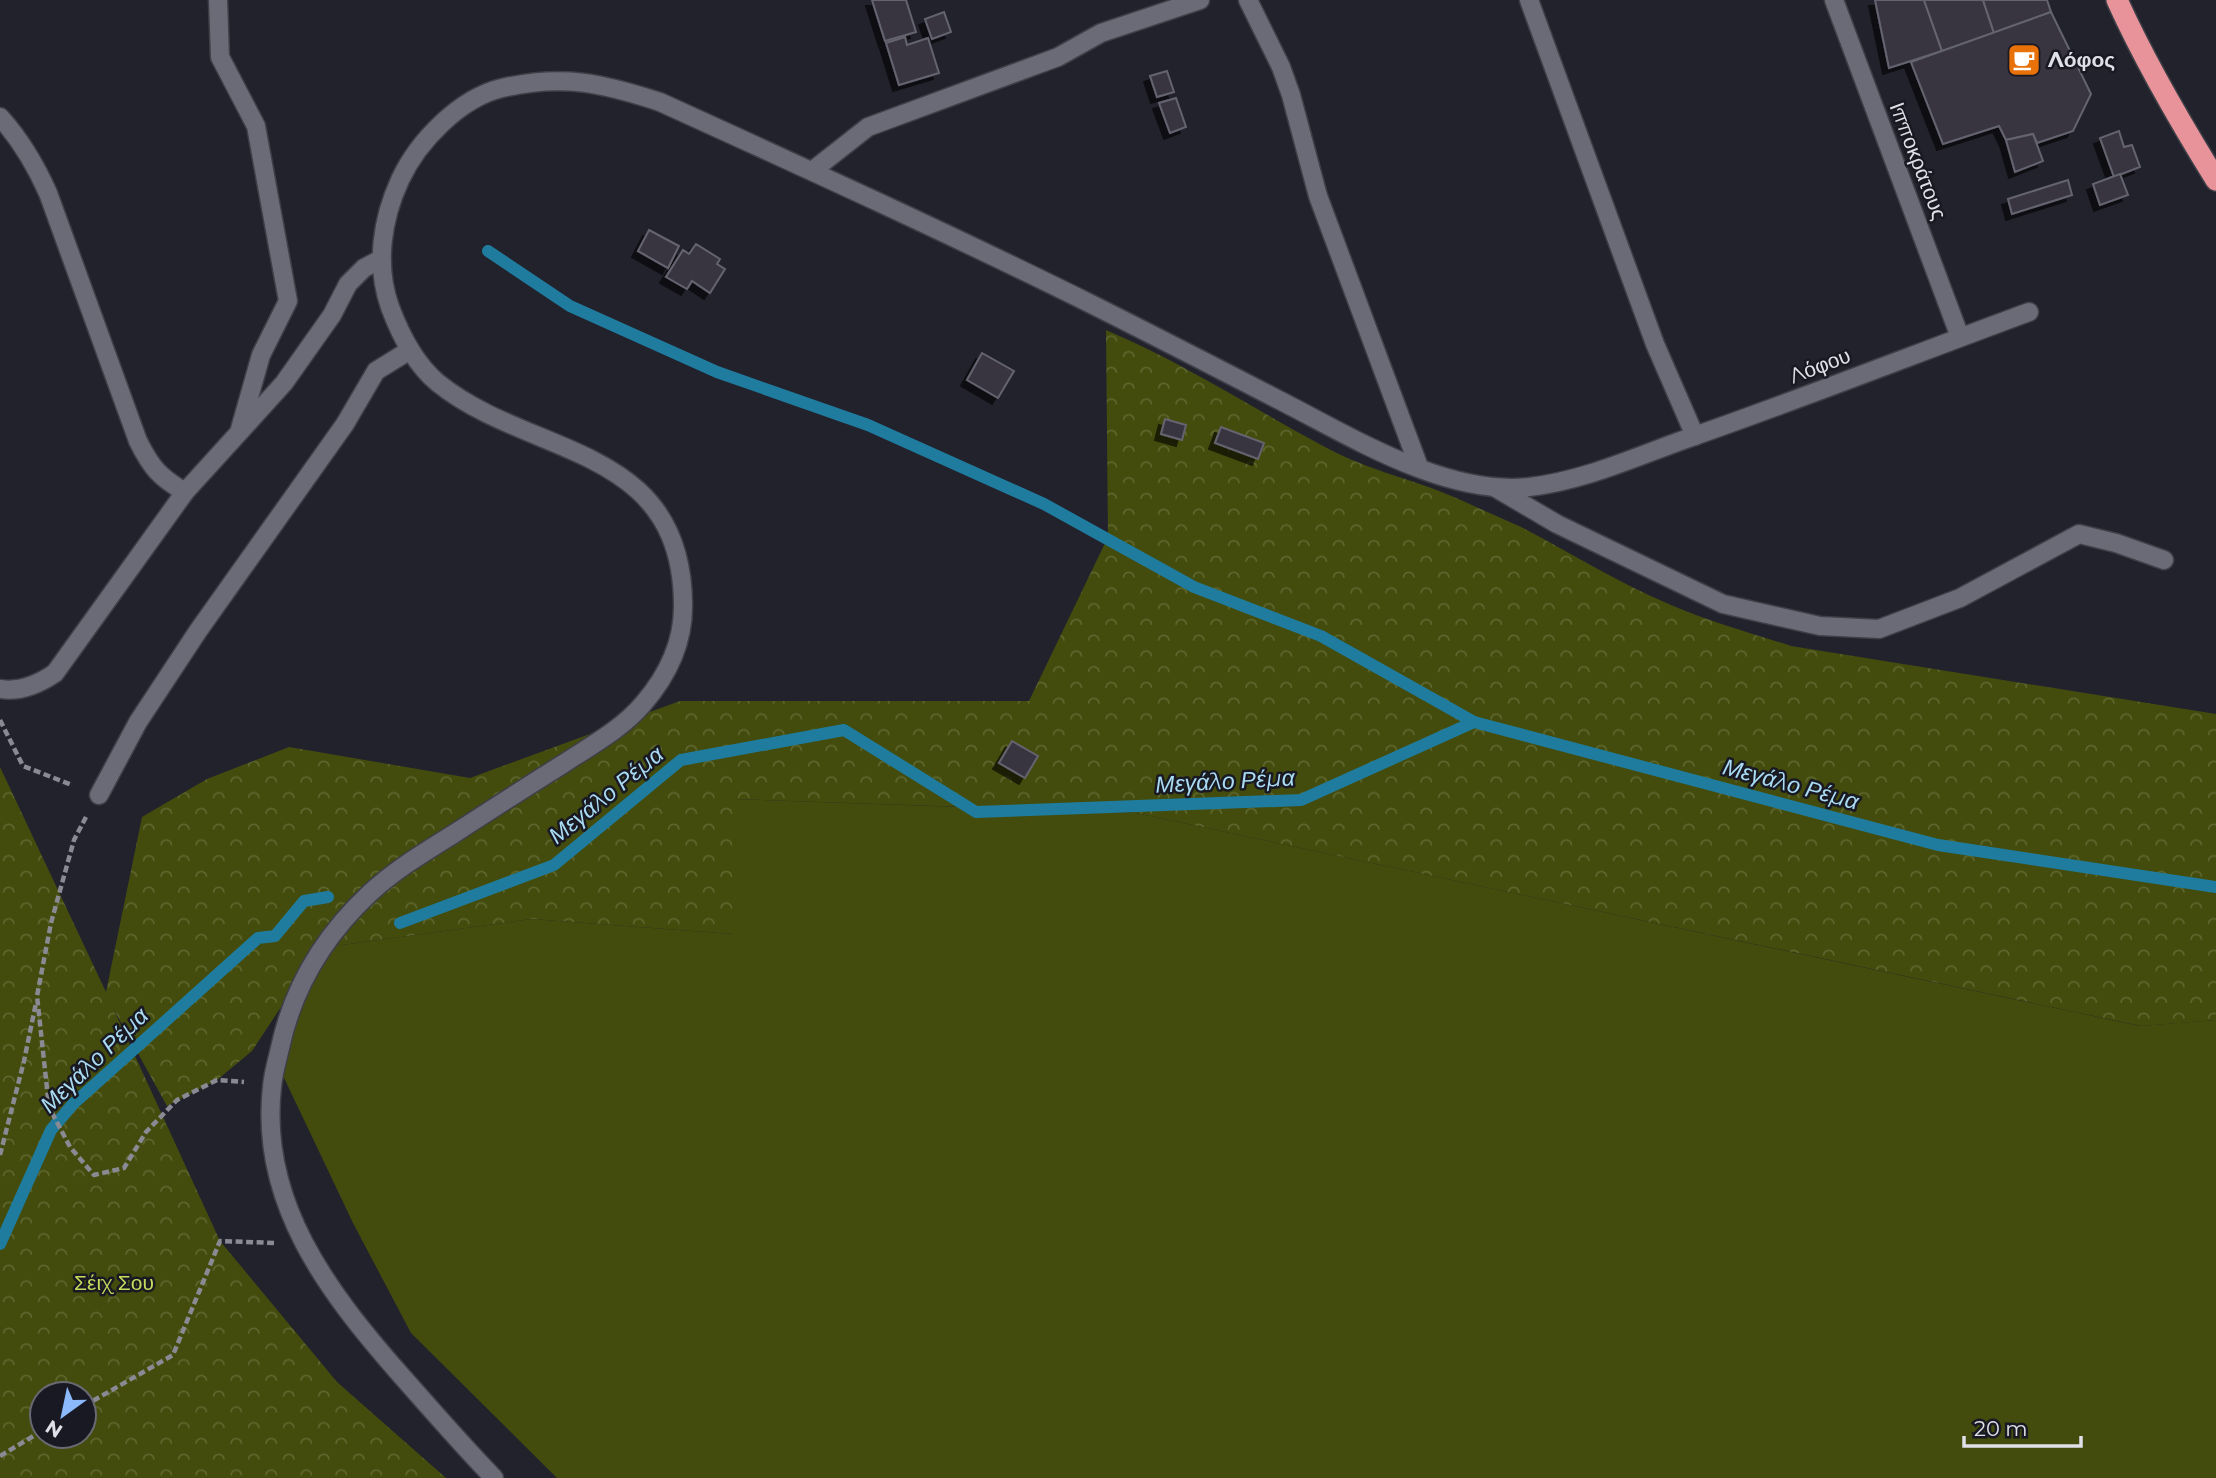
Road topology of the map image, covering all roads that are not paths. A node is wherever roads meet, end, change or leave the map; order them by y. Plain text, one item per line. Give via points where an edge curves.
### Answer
1 (218, 0) edge
2 (1200, 0) edge
3 (1248, 0) edge
4 (1529, 0) edge
5 (1834, 0) edge
6 (2118, 0) edge
7 (0, 117) edge
8 (812, 171) junction
9 (2216, 180) edge
10 (381, 259) junction
11 (2029, 312) dead end
12 (1961, 337) junction
13 (410, 350) junction
14 (239, 435) junction
15 (1695, 436) junction
16 (1419, 467) junction
17 (1494, 487) junction
18 (185, 492) junction
19 (2164, 559) dead end
20 (0, 689) edge
21 (99, 795) road end
22 (494, 1478) edge

1 - 14 street via 220,57 256,126 288,301 261,355
2 - 8 street via 1101,33 1058,57 868,127
3 - 16 street via 1280,67 1318,196
4 - 15 street via 1655,344
5 - 12 street, Ιπποκράτους
6 - 9 highway
7 - 18 street via 19,138 43,183 138,441 163,478
8 - 10 street via 621,89 576,80 534,81 493,90 454,113 423,142 386,214
8 - 16 street
10 - 13 street via 385,293
10 - 14 street via 348,284 308,351
11 - 12 street, Λόφου
12 - 15 street, Λόφου
13 - 21 street via 376,371 345,424 138,722
13 - 22 street via 433,380 460,398 599,462 629,481 658,513 673,544 683,582 683,625 668,670 641,707 603,738 398,869 327,940 301,984 285,1025 272,1085 270,1124 276,1164 303,1244 354,1322
14 - 18 street
15 - 17 street, Λόφου via 1574,479
16 - 17 street
17 - 19 street via 1557,524 1723,604 1820,626 1879,629 1961,598 2079,534
18 - 20 street via 55,673 39,683

